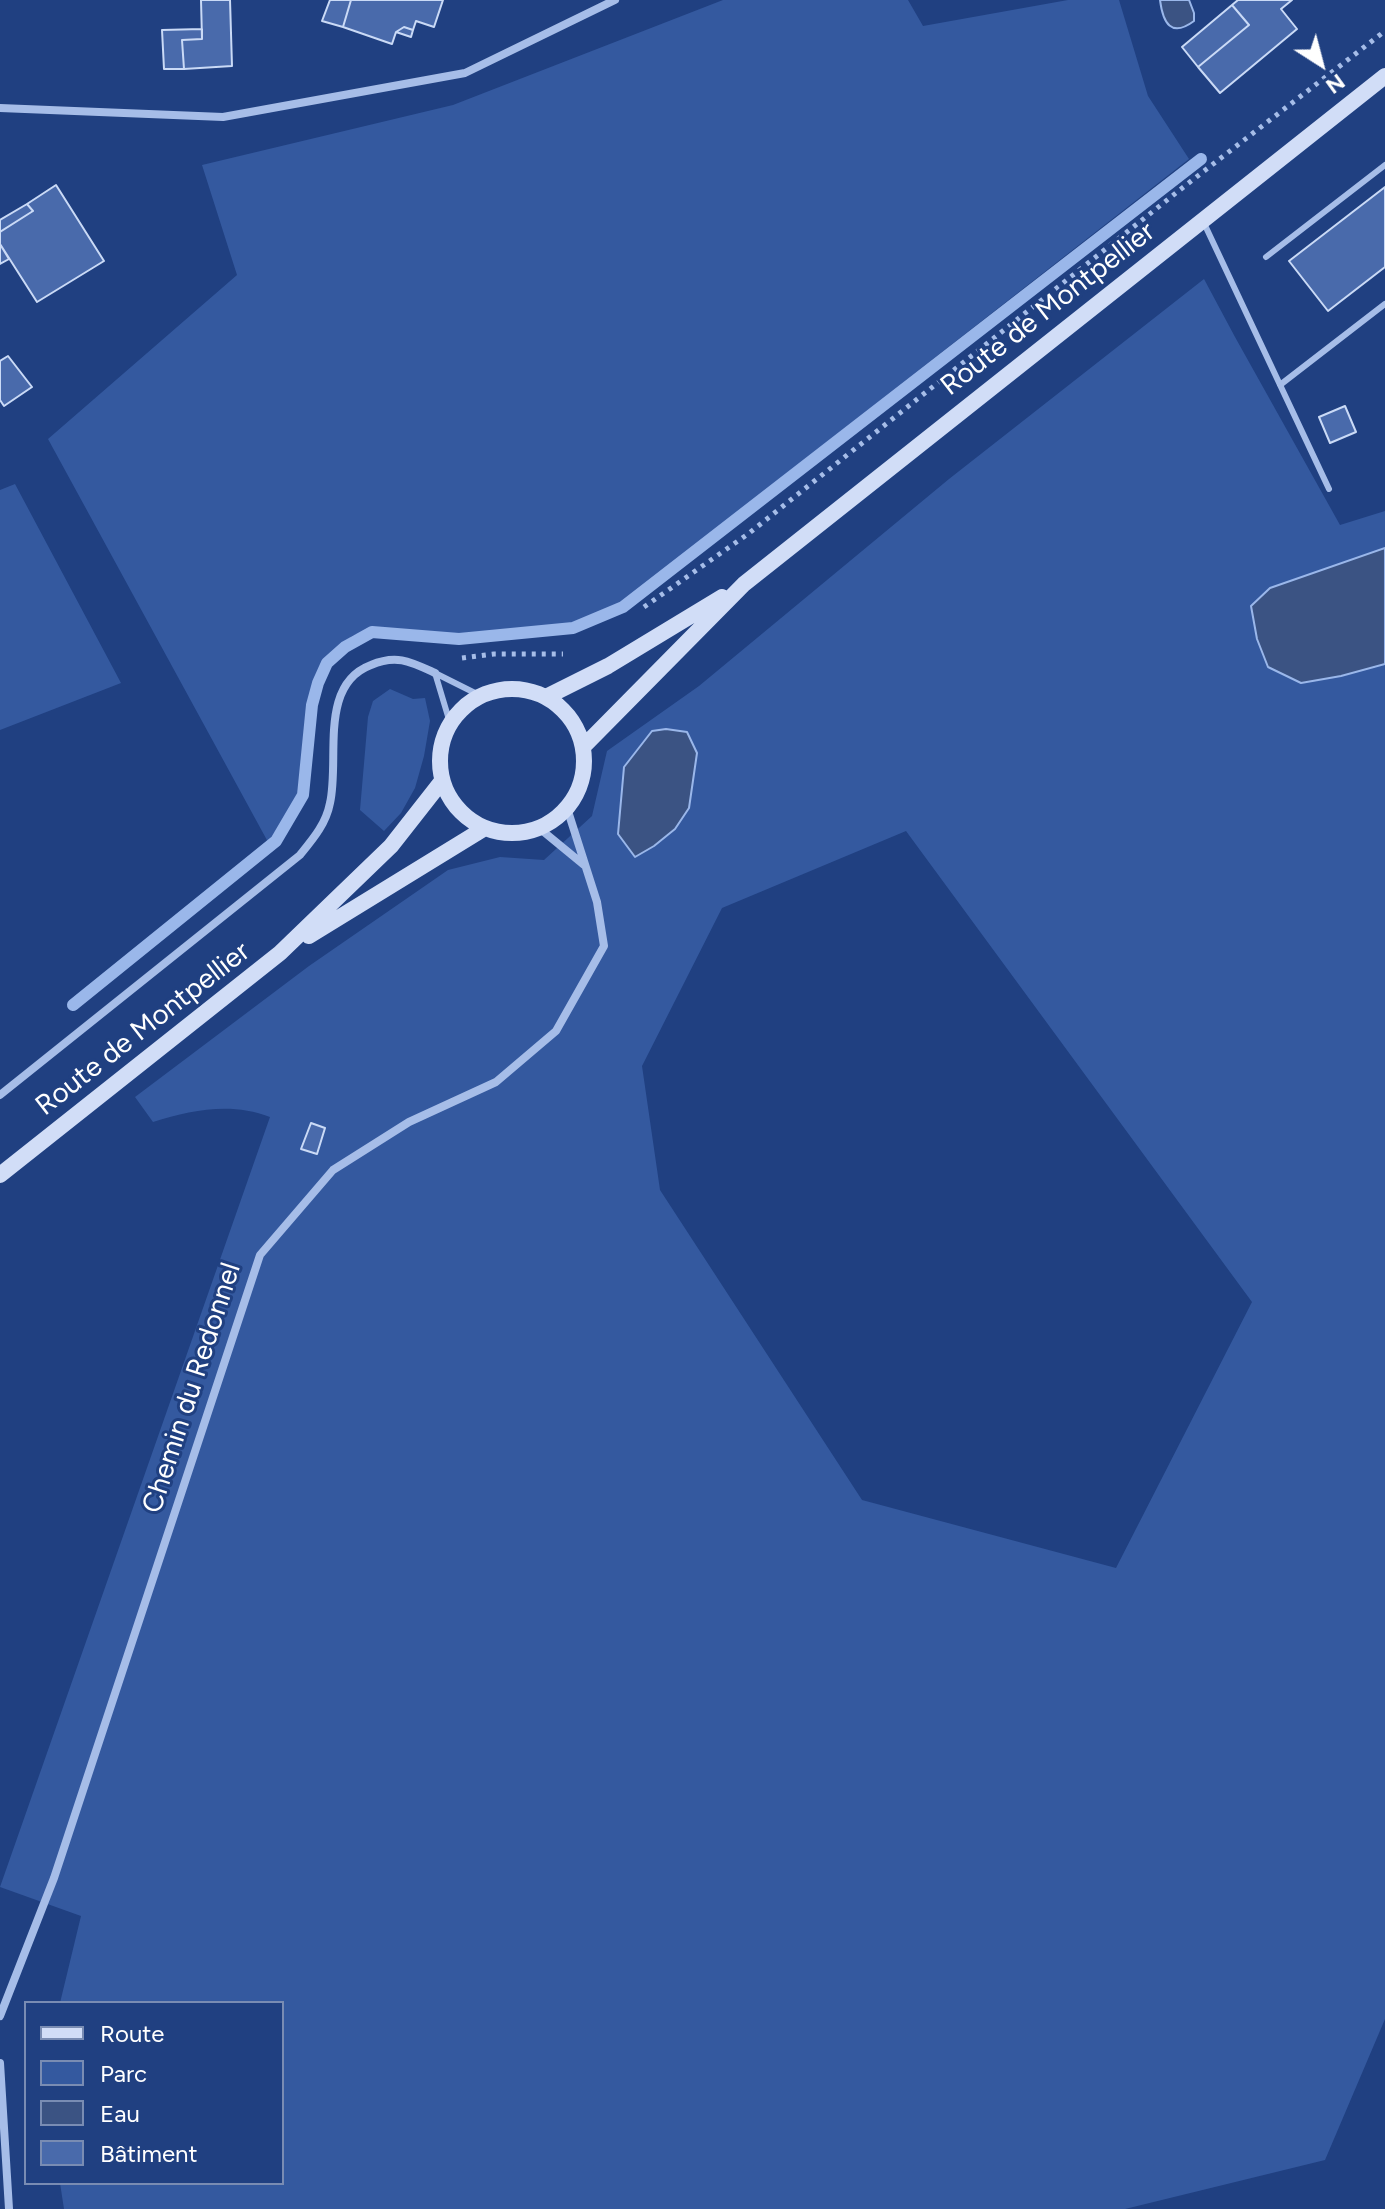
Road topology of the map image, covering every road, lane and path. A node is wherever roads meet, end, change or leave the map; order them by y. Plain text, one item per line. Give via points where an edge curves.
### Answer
1 (615, 0) edge
2 (1385, 31) edge
3 (1385, 76) edge
4 (0, 108) edge
5 (1385, 165) edge
6 (1202, 220) junction
7 (1266, 257) dead end
8 (1385, 304) edge
9 (1280, 385) junction
10 (1329, 489) dead end
11 (744, 584) junction
12 (637, 612) dead end
13 (566, 653) dead end
14 (455, 659) dead end
15 (435, 673) junction
16 (481, 696) junction
17 (546, 697) junction
18 (450, 723) junction
19 (583, 747) junction
20 (442, 781) junction
21 (567, 808) junction
22 (485, 828) junction
23 (539, 828) junction
24 (585, 866) junction
25 (280, 953) junction
26 (0, 1095) edge
27 (0, 1175) edge
28 (0, 2016) edge
29 (0, 2063) edge
30 (9, 2209) edge

1 - 4 street via 465,73 223,117
2 - 12 path via 748,534
3 - 6 street, Route de Montpellier
5 - 7 lane
6 - 9 lane
6 - 11 street, Route de Montpellier
8 - 9 lane
9 - 10 lane
11 - 17 street, Route de Montpellier
11 - 19 street, Route de Montpellier
13 - 14 path
15 - 16 lane
15 - 18 lane
15 - 26 street via 408,660 385,659 362,668 345,685 336,708 330,803 318,833 300,855
16 - 17 street via 502,689
16 - 18 street
17 - 19 street via 570,718
18 - 20 street via 439,761
19 - 21 street via 582,779
20 - 22 street via 459,810
20 - 25 street, Route de Montpellier via 391,846
21 - 23 street
21 - 24 street, Chemin du Redonnel
22 - 23 street via 503,833
22 - 25 street, Route de Montpellier
23 - 24 street
24 - 28 street, Chemin du Redonnel via 604,946 556,1031 496,1082 409,1122 333,1170 260,1255 54,1878
25 - 27 street, Route de Montpellier
29 - 30 street

